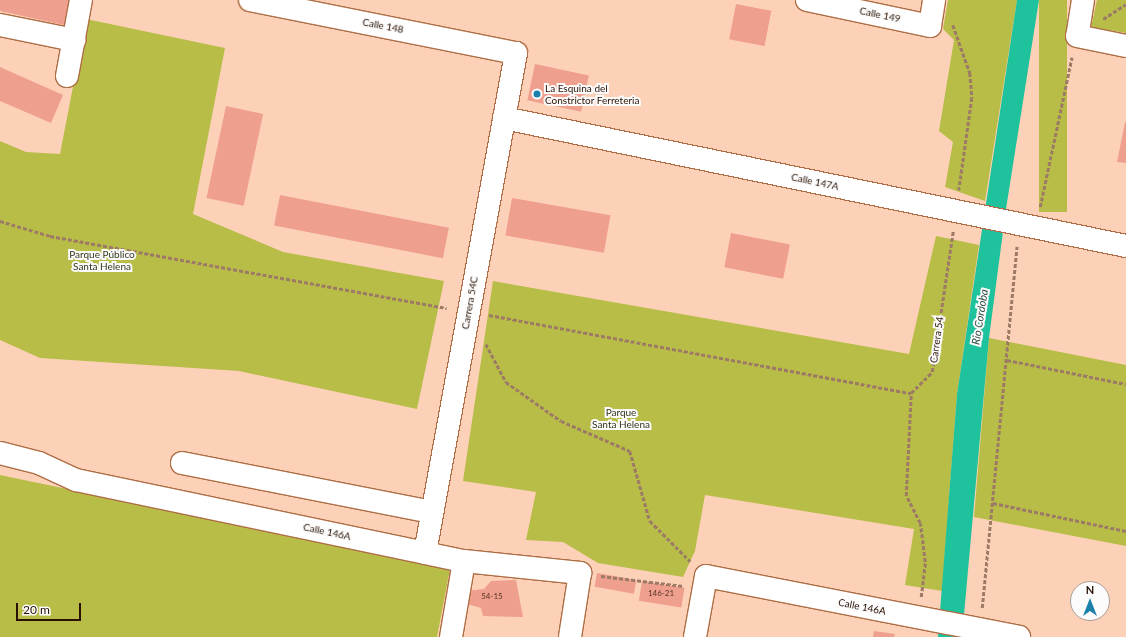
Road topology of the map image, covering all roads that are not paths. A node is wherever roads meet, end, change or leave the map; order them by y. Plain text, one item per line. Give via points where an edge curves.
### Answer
1 (81, 0) edge
2 (250, 0) edge
3 (807, 0) edge
4 (934, 0) edge
5 (1083, 0) edge
6 (0, 25) edge
7 (74, 40) junction
8 (1126, 46) edge
9 (516, 53) joint
10 (67, 76) dead end
11 (504, 118) junction
12 (1126, 246) edge
13 (0, 454) edge
14 (182, 463) dead end
15 (432, 512) junction
16 (425, 553) junction
17 (464, 560) junction
18 (451, 637) edge
19 (570, 637) edge
20 (695, 637) edge
21 (1019, 637) edge

1 - 7 street
2 - 9 street, Calle 148
3 - 4 street, Calle 149 via 930,26
5 - 8 street via 1077,36
6 - 7 street
7 - 10 street
9 - 11 street, Carrera 54C
11 - 12 street, Calle 147A
11 - 15 street, Carrera 54C
13 - 16 street, Calle 146A via 39,463 76,480
14 - 15 street
15 - 16 street, Carrera 54C
16 - 17 street, Calle 146A
17 - 18 street
17 - 19 street, Calle 146A via 580,574
20 - 21 street, Calle 146A via 705,583 927,619

